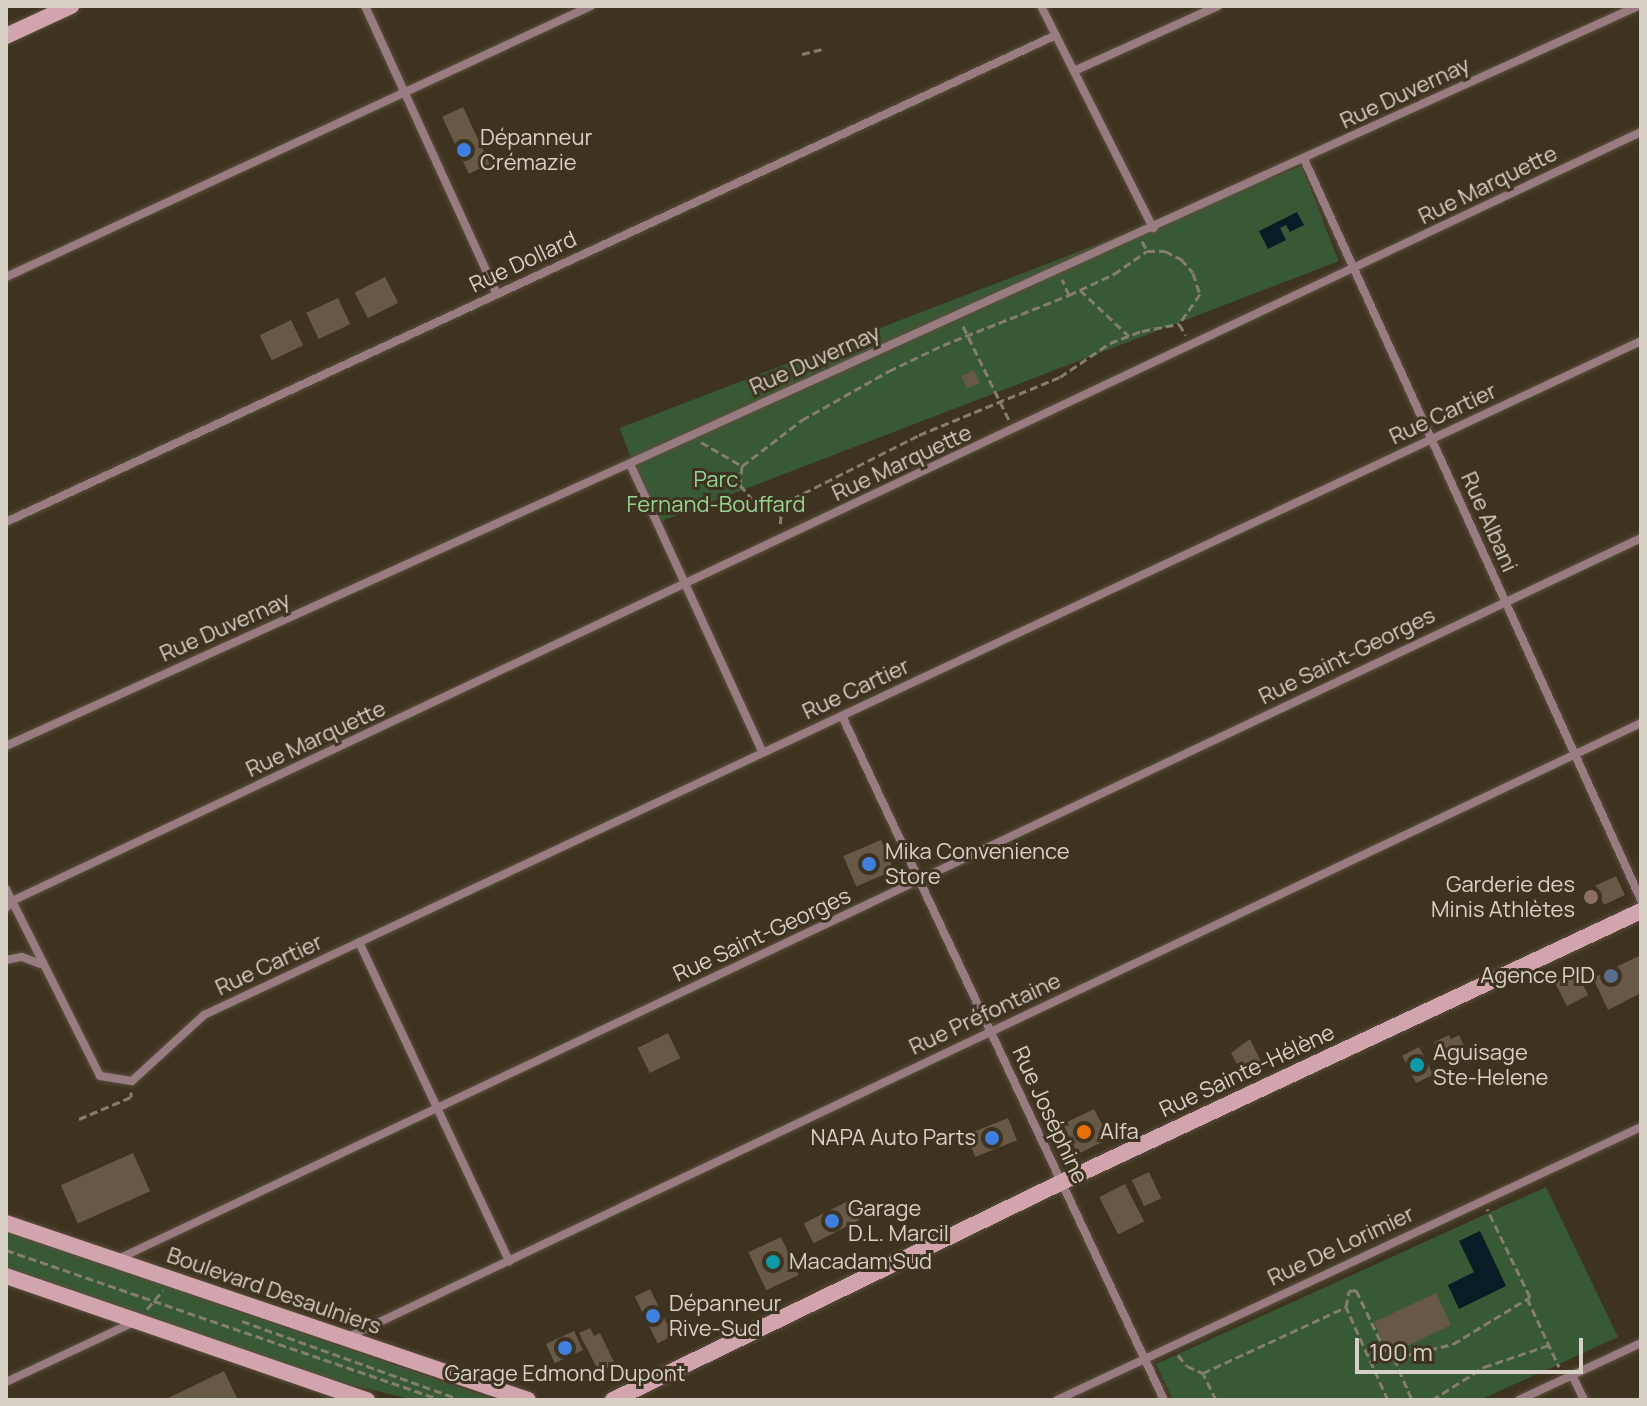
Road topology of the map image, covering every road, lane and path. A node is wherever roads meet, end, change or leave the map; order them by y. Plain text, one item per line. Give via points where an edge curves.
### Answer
1 (71, 6) edge
2 (365, 6) edge
3 (591, 6) edge
4 (1041, 6) edge
5 (1218, 6) edge
6 (1638, 6) edge
7 (1056, 35) junction
8 (6, 36) edge
9 (822, 49) dead end
10 (802, 54) dead end
11 (1074, 71) junction
12 (405, 93) junction
13 (1641, 132) edge
14 (1304, 159) junction
15 (1153, 228) junction
16 (1138, 235) junction
17 (1147, 251) junction
18 (1354, 269) junction
19 (1059, 270) junction
20 (6, 277) edge
21 (1080, 290) junction
22 (497, 294) junction
23 (1069, 295) junction
24 (958, 315) junction
25 (1179, 324) junction
26 (968, 336) junction
27 (1129, 336) junction
28 (1641, 341) edge
29 (1192, 345) junction
30 (1000, 402) junction
31 (1013, 430) junction
32 (690, 437) junction
33 (1431, 439) junction
34 (630, 464) junction
35 (742, 466) junction
36 (782, 504) junction
37 (6, 522) edge
38 (1641, 538) edge
39 (778, 541) junction
40 (686, 585) junction
41 (1505, 600) junction
42 (842, 716) junction
43 (1641, 723) edge
44 (6, 746) edge
45 (763, 753) junction
46 (1575, 754) junction
47 (919, 880) junction
48 (6, 889) edge
49 (1641, 900) edge
50 (9, 905) edge
51 (1641, 911) edge
52 (359, 942) junction
53 (6, 960) edge
54 (41, 964) junction
55 (991, 1032) junction
56 (132, 1081) junction
57 (438, 1109) junction
58 (79, 1119) dead end
59 (1641, 1127) edge
60 (1062, 1182) junction
61 (1482, 1201) junction
62 (6, 1223) edge
63 (6, 1250) edge
64 (115, 1261) junction
65 (509, 1261) junction
66 (6, 1276) edge
67 (149, 1288) dead end
68 (169, 1290) junction
69 (1527, 1298) junction
70 (153, 1302) junction
71 (1346, 1307) junction
72 (229, 1316) dead end
73 (136, 1320) junction
74 (303, 1324) junction
75 (345, 1339) junction
76 (295, 1341) junction
77 (1641, 1343) edge
78 (1170, 1345) junction
79 (1549, 1345) junction
80 (292, 1351) junction
81 (1144, 1357) junction
82 (1394, 1358) junction
83 (1203, 1373) junction
84 (1568, 1377) junction
85 (6, 1382) edge
86 (367, 1400) edge
87 (441, 1400) edge
88 (461, 1400) edge
89 (528, 1400) edge
90 (613, 1400) edge
91 (1057, 1400) edge
92 (1164, 1400) edge
93 (1216, 1400) edge
94 (1388, 1400) edge
95 (1412, 1400) edge
96 (1432, 1400) edge
97 (1519, 1400) edge
98 (1584, 1400) edge

1 - 8 street
2 - 12 street
3 - 12 street
4 - 7 street
5 - 11 street
6 - 14 street, Rue Duvernay
7 - 11 street
7 - 22 street, Rue Dollard
9 - 10 path
11 - 15 street
12 - 20 street
12 - 22 street
13 - 18 street, Rue Marquette
14 - 15 street, Rue Duvernay
14 - 18 street, Rue Albani
15 - 16 street, Rue Duvernay
16 - 17 path
16 - 19 street, Rue Duvernay
17 - 21 path
17 - 25 path via 1165,251 1193,273 1200,294
18 - 29 street, Rue Marquette
18 - 33 street, Rue Albani
19 - 23 path
19 - 24 street, Rue Duvernay
21 - 23 path
21 - 27 path
22 - 37 street, Rue Dollard
23 - 26 path
24 - 26 path
24 - 32 street, Rue Duvernay
25 - 27 path
25 - 29 path
26 - 30 path
26 - 35 path via 889,371 802,420
27 - 30 path via 1060,377
28 - 33 street, Rue Cartier
29 - 31 street, Rue Marquette
30 - 31 path
30 - 36 path via 919,435
31 - 39 street, Rue Marquette
32 - 34 street, Rue Duvernay
32 - 35 path
33 - 41 street, Rue Albani
33 - 42 street, Rue Cartier
34 - 40 street
34 - 44 street, Rue Duvernay
35 - 36 path via 740,485 752,499
36 - 39 path
38 - 41 street, Rue Saint-Georges
39 - 40 street, Rue Marquette
40 - 45 street
40 - 50 street, Rue Marquette
41 - 46 street, Rue Albani
41 - 47 street, Rue Saint-Georges
42 - 45 street, Rue Cartier
42 - 47 street, Rue Joséphine
43 - 46 street, Rue Préfontaine
45 - 52 street, Rue Cartier
46 - 49 street, Rue Albani
46 - 55 street, Rue Préfontaine
47 - 55 street, Rue Joséphine
47 - 57 street, Rue Saint-Georges
48 - 50 street
50 - 54 street
51 - 60 street, Rue Sainte-Hélène
52 - 56 street, Rue Cartier via 204,1015
52 - 57 street
53 - 54 street via 22,957
54 - 56 street via 100,1076
55 - 60 street, Rue Joséphine
55 - 65 street, Rue Préfontaine
56 - 58 path via 131,1097
57 - 64 street, Rue Saint-Georges
57 - 65 street
59 - 61 street, Rue De Lorimier
60 - 81 street, Rue Joséphine
60 - 90 street, Rue Sainte-Hélène
61 - 69 path
61 - 78 street, Rue De Lorimier
62 - 64 street, Boulevard Desaulniers
63 - 70 path
64 - 68 street, Boulevard Desaulniers
65 - 75 street, Rue Préfontaine
66 - 73 street
67 - 68 path
68 - 70 path
68 - 74 street, Boulevard Desaulniers
69 - 79 path
69 - 82 path via 1453,1344
70 - 73 path
70 - 80 path
71 - 82 path via 1349,1291 1356,1290 1389,1359
71 - 83 path
71 - 94 path
72 - 76 path
73 - 85 street
73 - 86 street
74 - 75 street, Boulevard Desaulniers
74 - 76 path
75 - 89 street, Boulevard Desaulniers
76 - 80 path
76 - 88 path
77 - 84 street
78 - 81 street, Rue De Lorimier
78 - 83 path via 1187,1366
79 - 84 path
79 - 96 path via 1484,1367
80 - 87 path
81 - 91 street, Rue De Lorimier
81 - 92 street, Rue Joséphine
82 - 95 path
83 - 93 path
84 - 97 street
84 - 98 street

